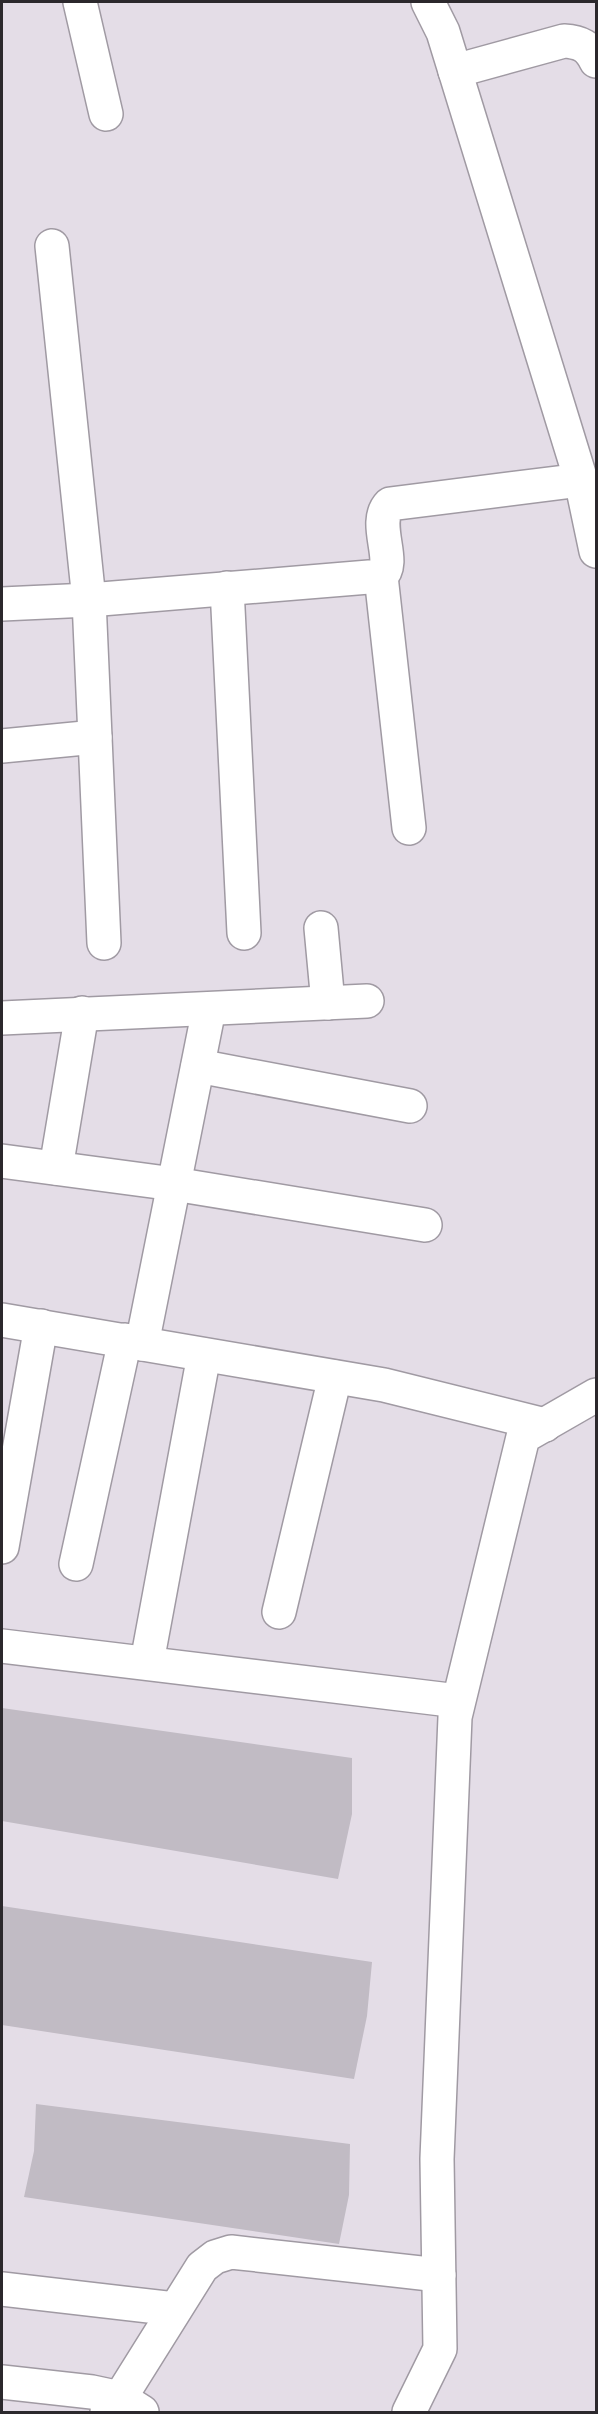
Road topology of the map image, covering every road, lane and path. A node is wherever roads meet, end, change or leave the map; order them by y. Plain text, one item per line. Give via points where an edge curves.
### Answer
1 (80, 2) edge
2 (428, 2) edge
3 (597, 61) edge
4 (455, 71) junction
5 (106, 114) dead end
6 (51, 246) dead end
7 (581, 480) junction
8 (597, 551) edge
9 (381, 576) junction
10 (227, 588) junction
11 (89, 600) junction
12 (2, 604) edge
13 (95, 737) junction
14 (2, 746) edge
15 (409, 828) dead end
16 (321, 928) dead end
17 (244, 933) dead end
18 (104, 943) dead end
19 (367, 1001) dead end
20 (328, 1003) junction
21 (209, 1009) junction
22 (82, 1013) junction
23 (2, 1017) edge
24 (198, 1066) junction
25 (410, 1106) dead end
26 (2, 1161) edge
27 (56, 1168) junction
28 (174, 1184) junction
29 (425, 1225) dead end
30 (2, 1320) edge
31 (41, 1326) junction
32 (134, 1342) junction
33 (204, 1354) junction
34 (335, 1377) junction
35 (597, 1395) edge
36 (545, 1425) junction
37 (2, 1547) edge
38 (76, 1564) dead end
39 (279, 1612) dead end
40 (2, 1646) edge
41 (147, 1662) junction
42 (458, 1701) junction
43 (439, 2275) junction
44 (2, 2289) edge
45 (175, 2308) junction
46 (2, 2382) edge
47 (123, 2407) edge
48 (409, 2412) edge

1 - 5 street
2 - 4 street via 443,32
3 - 4 street via 591,50 579,42 564,41
4 - 7 street
6 - 11 street
7 - 8 street
7 - 9 street via 390,504 383,516 386,568
9 - 10 street
9 - 15 street
10 - 11 street
10 - 17 street
11 - 12 street
11 - 13 street
13 - 14 street
13 - 18 street
16 - 20 street
19 - 20 street
20 - 21 street
21 - 22 street
21 - 24 street
22 - 23 street
22 - 27 street
24 - 25 street
24 - 28 street
26 - 27 street
27 - 28 street
28 - 29 street
28 - 32 street
30 - 31 street
31 - 32 street
31 - 37 street
32 - 33 street
32 - 38 street
33 - 34 street
33 - 41 street
34 - 36 street via 384,1385
34 - 39 street
35 - 36 street
36 - 42 street via 523,1437
40 - 41 street
41 - 42 street
42 - 43 street via 437,2159
43 - 45 street via 231,2252 202,2267
43 - 48 street via 440,2349
44 - 45 street
45 - 47 street
46 - 47 street via 92,2392

